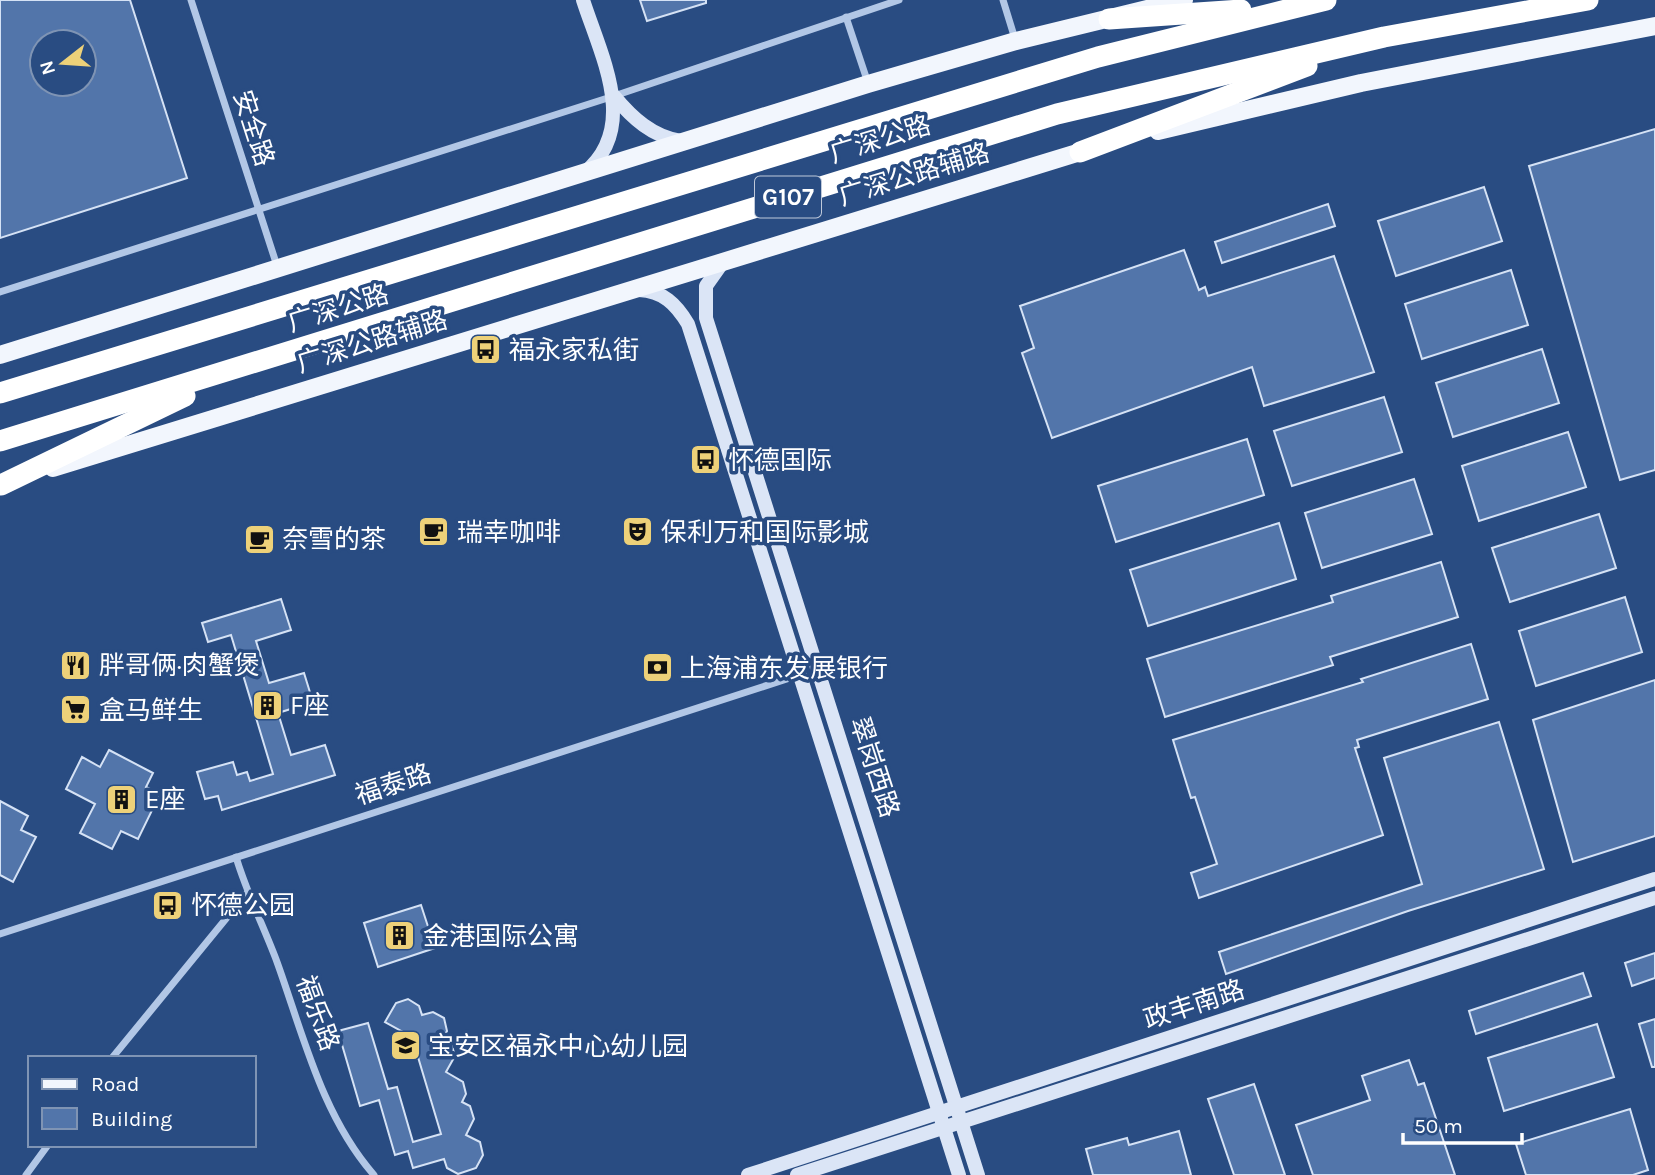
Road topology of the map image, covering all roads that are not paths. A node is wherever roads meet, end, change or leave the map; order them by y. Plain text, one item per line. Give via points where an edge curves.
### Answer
1 (191, 0) edge
2 (583, 0) edge
3 (1003, 0) edge
4 (1184, 0) edge
5 (1326, 0) edge
6 (1588, 0) edge
7 (894, 1) edge
8 (1295, 6) junction
9 (846, 17) junction
10 (1109, 19) junction
11 (1655, 26) edge
12 (1384, 37) junction
13 (1016, 41) junction
14 (868, 84) junction
15 (614, 96) junction
16 (683, 142) junction
17 (1080, 152) junction
18 (579, 176) junction
19 (258, 208) junction
20 (726, 259) junction
21 (278, 269) junction
22 (630, 289) junction
23 (0, 292) edge
24 (0, 355) edge
25 (720, 360) junction
26 (248, 365) junction
27 (701, 366) junction
28 (0, 393) edge
29 (0, 441) edge
30 (0, 485) edge
31 (799, 675) junction
32 (236, 857) junction
33 (1655, 879) edge
34 (247, 893) junction
35 (1655, 898) edge
36 (0, 934) edge
37 (115, 1056) edge
38 (957, 1107) junction
39 (939, 1112) junction
40 (962, 1122) junction
41 (944, 1128) junction
42 (47, 1147) edge
43 (26, 1175) edge
44 (374, 1175) edge
45 (748, 1175) edge
46 (797, 1175) edge
47 (959, 1175) edge
48 (978, 1175) edge

1 - 19 street, 安全路
2 - 15 main road
3 - 13 street
4 - 10 main road
5 - 8 highway, 广深公路 / G107
6 - 12 highway, 广深公路 / G107
7 - 9 street
8 - 10 highway
8 - 28 highway, 广深公路 / G107 via 1084,61
9 - 14 street
9 - 15 street
10 - 13 main road
11 - 17 main road, 广深公路辅路 via 1260,105
12 - 17 highway
12 - 26 highway, 广深公路 / G107 via 1057,114
13 - 14 main road
14 - 16 main road
15 - 16 main road via 650,130
15 - 18 main road via 608,146
15 - 19 street
16 - 18 main road
17 - 20 main road, 广深公路辅路
18 - 21 main road
19 - 21 street, 安全路
19 - 23 street
20 - 22 main road, 广深公路辅路
20 - 25 main road, 翠岗西路 via 706,286 704,303
21 - 24 main road
22 - 27 main road, 翠岗西路 via 649,290 678,307
22 - 30 main road, 广深公路辅路
25 - 27 main road via 709,359
25 - 38 main road, 翠岗西路
26 - 29 highway, 广深公路 / G107
26 - 30 highway
27 - 31 main road, 翠岗西路
31 - 32 street, 福泰路
31 - 39 main road, 翠岗西路
32 - 34 street, 福乐路
32 - 36 street, 福泰路
33 - 38 main road, 政丰南路
34 - 37 street
34 - 44 street, 福乐路 via 332,1112 348,1143
35 - 40 main road, 政丰南路
38 - 39 main road, 政丰南路
38 - 40 main road, 翠岗西路
39 - 41 main road, 翠岗西路
39 - 45 main road, 政丰南路
40 - 41 main road, 政丰南路
40 - 48 main road, 翠岗西路
41 - 46 main road, 政丰南路
41 - 47 main road, 翠岗西路
42 - 43 street

